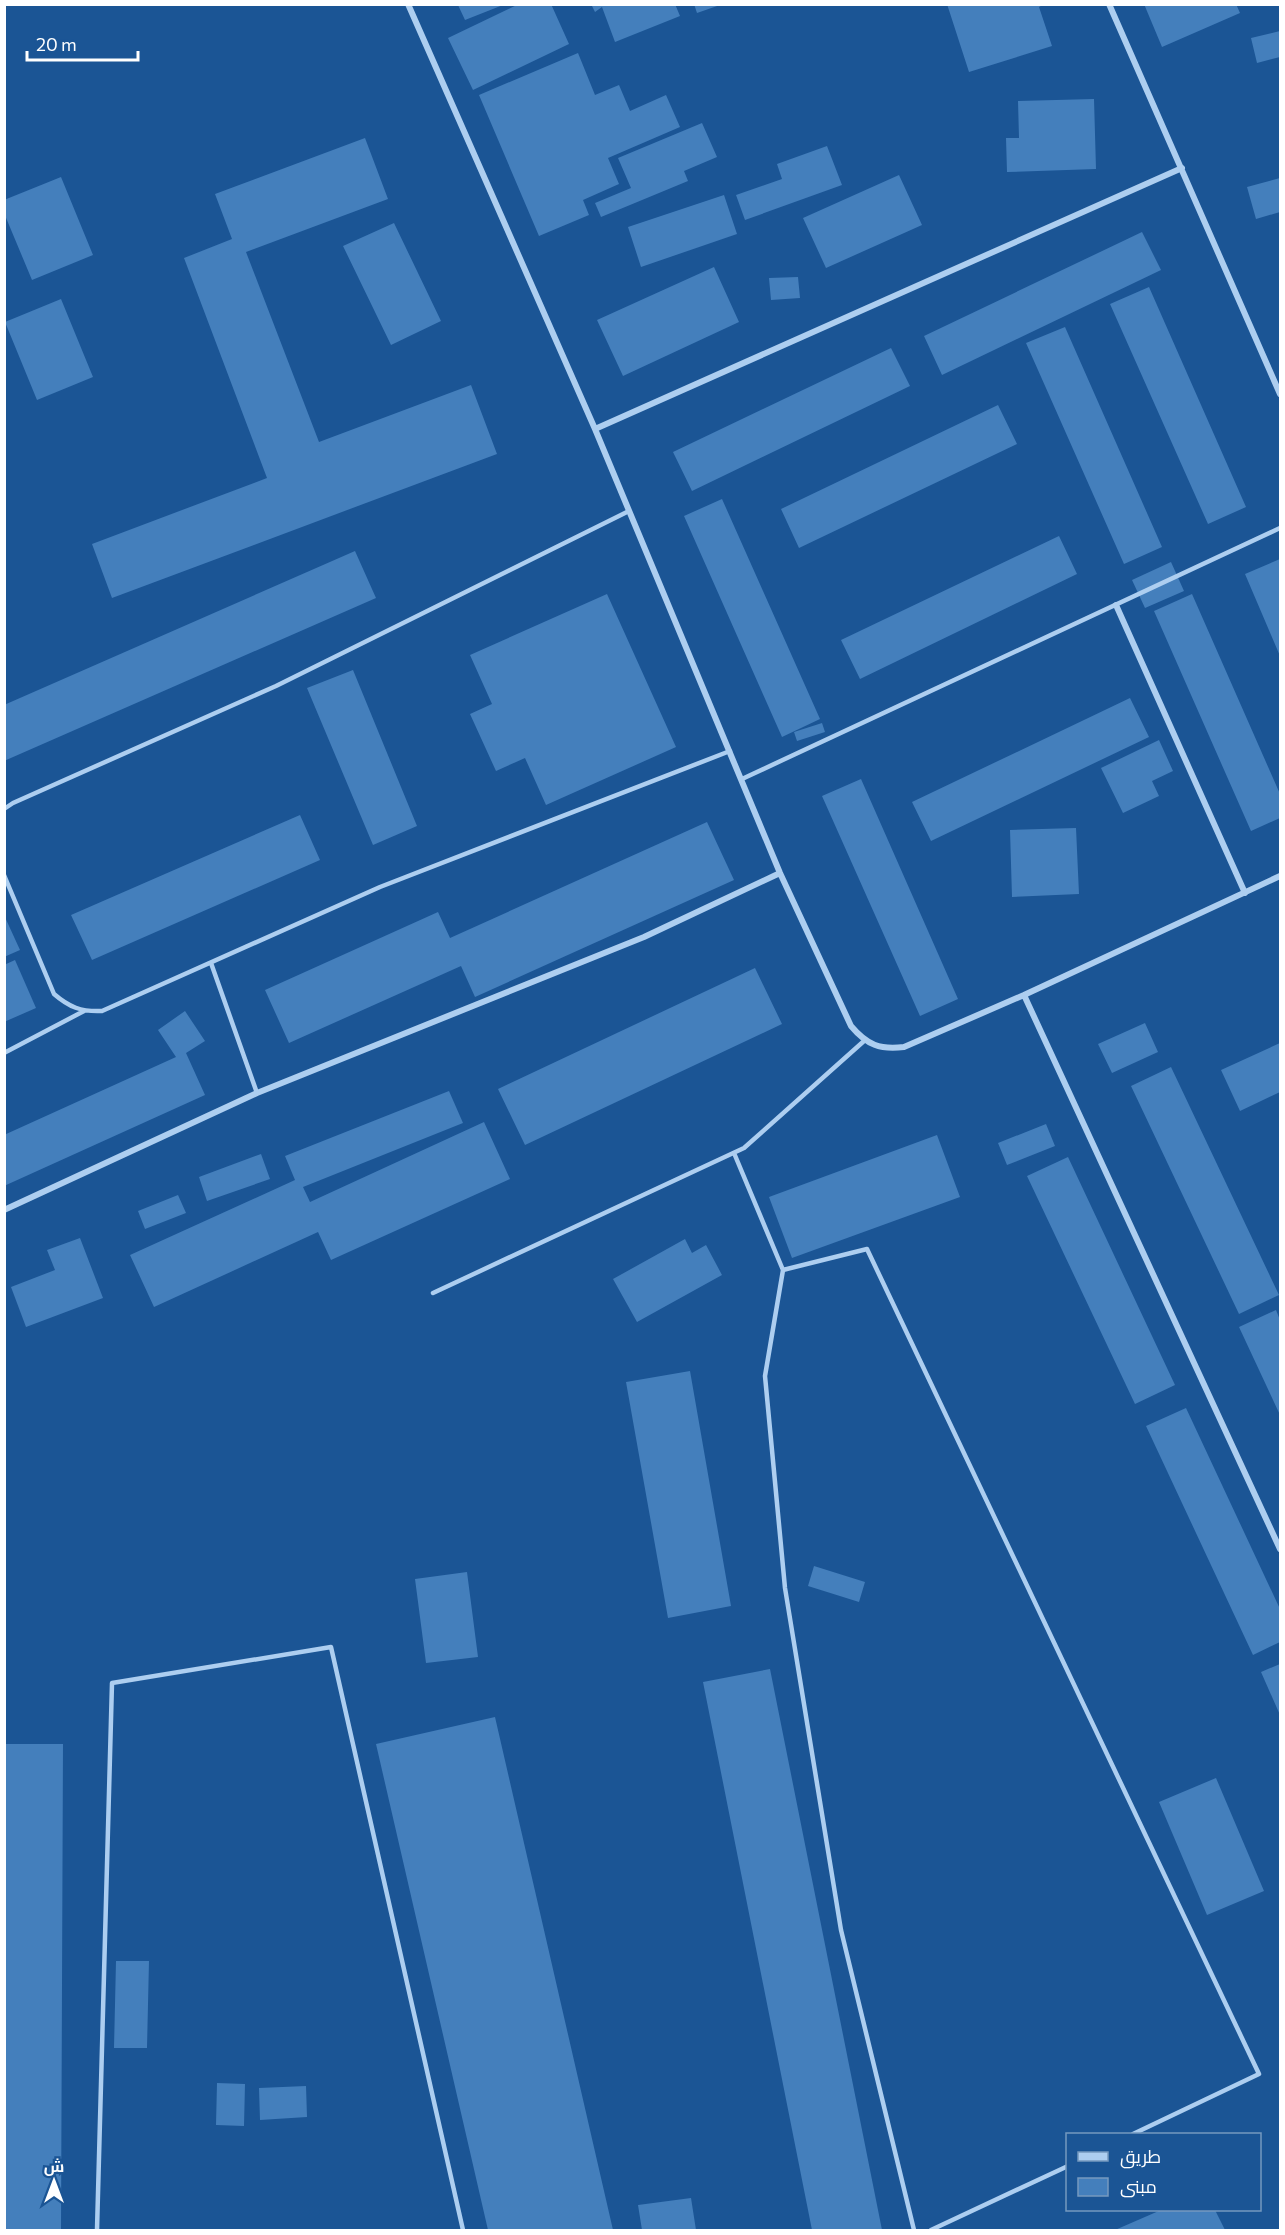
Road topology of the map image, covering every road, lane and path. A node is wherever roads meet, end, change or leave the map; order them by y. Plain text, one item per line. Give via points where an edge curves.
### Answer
1 (408, 4) edge
2 (1109, 4) edge
3 (1182, 168) junction
4 (1281, 394) edge
5 (595, 429) junction
6 (629, 511) junction
7 (1281, 528) edge
8 (1116, 605) junction
9 (730, 751) junction
10 (742, 779) junction
11 (4, 809) edge
12 (780, 873) junction
13 (4, 875) edge
14 (1281, 876) edge
15 (1245, 892) junction
16 (211, 963) junction
17 (1024, 995) junction
18 (84, 1011) junction
19 (864, 1041) junction
20 (4, 1053) edge
21 (257, 1093) junction
22 (734, 1153) junction
23 (4, 1210) edge
24 (783, 1270) junction
25 (433, 1293) dead end
26 (1281, 1549) edge
27 (1135, 2133) edge
28 (1066, 2167) edge
29 (97, 2230) edge
30 (463, 2230) edge
31 (914, 2230) edge
32 (931, 2230) edge

1 - 5 street
2 - 3 street
3 - 4 street
3 - 5 street
5 - 6 street
6 - 9 street
6 - 11 lane via 276,686
7 - 8 lane
8 - 10 lane
8 - 15 street
9 - 10 street
9 - 16 lane via 380,887
10 - 12 street
12 - 19 street via 851,1026
12 - 21 street via 644,937
13 - 18 lane via 54,994 67,1005
14 - 15 street
15 - 17 street
16 - 18 lane via 102,1011
16 - 21 lane
17 - 19 street via 904,1047 884,1049
17 - 26 street
18 - 20 lane
19 - 22 lane
21 - 23 street
22 - 24 lane
22 - 25 lane
24 - 27 lane via 867,1249 1258,2074
24 - 31 lane via 765,1376 785,1588 841,1930
28 - 32 lane
29 - 30 lane via 111,1683 331,1647

